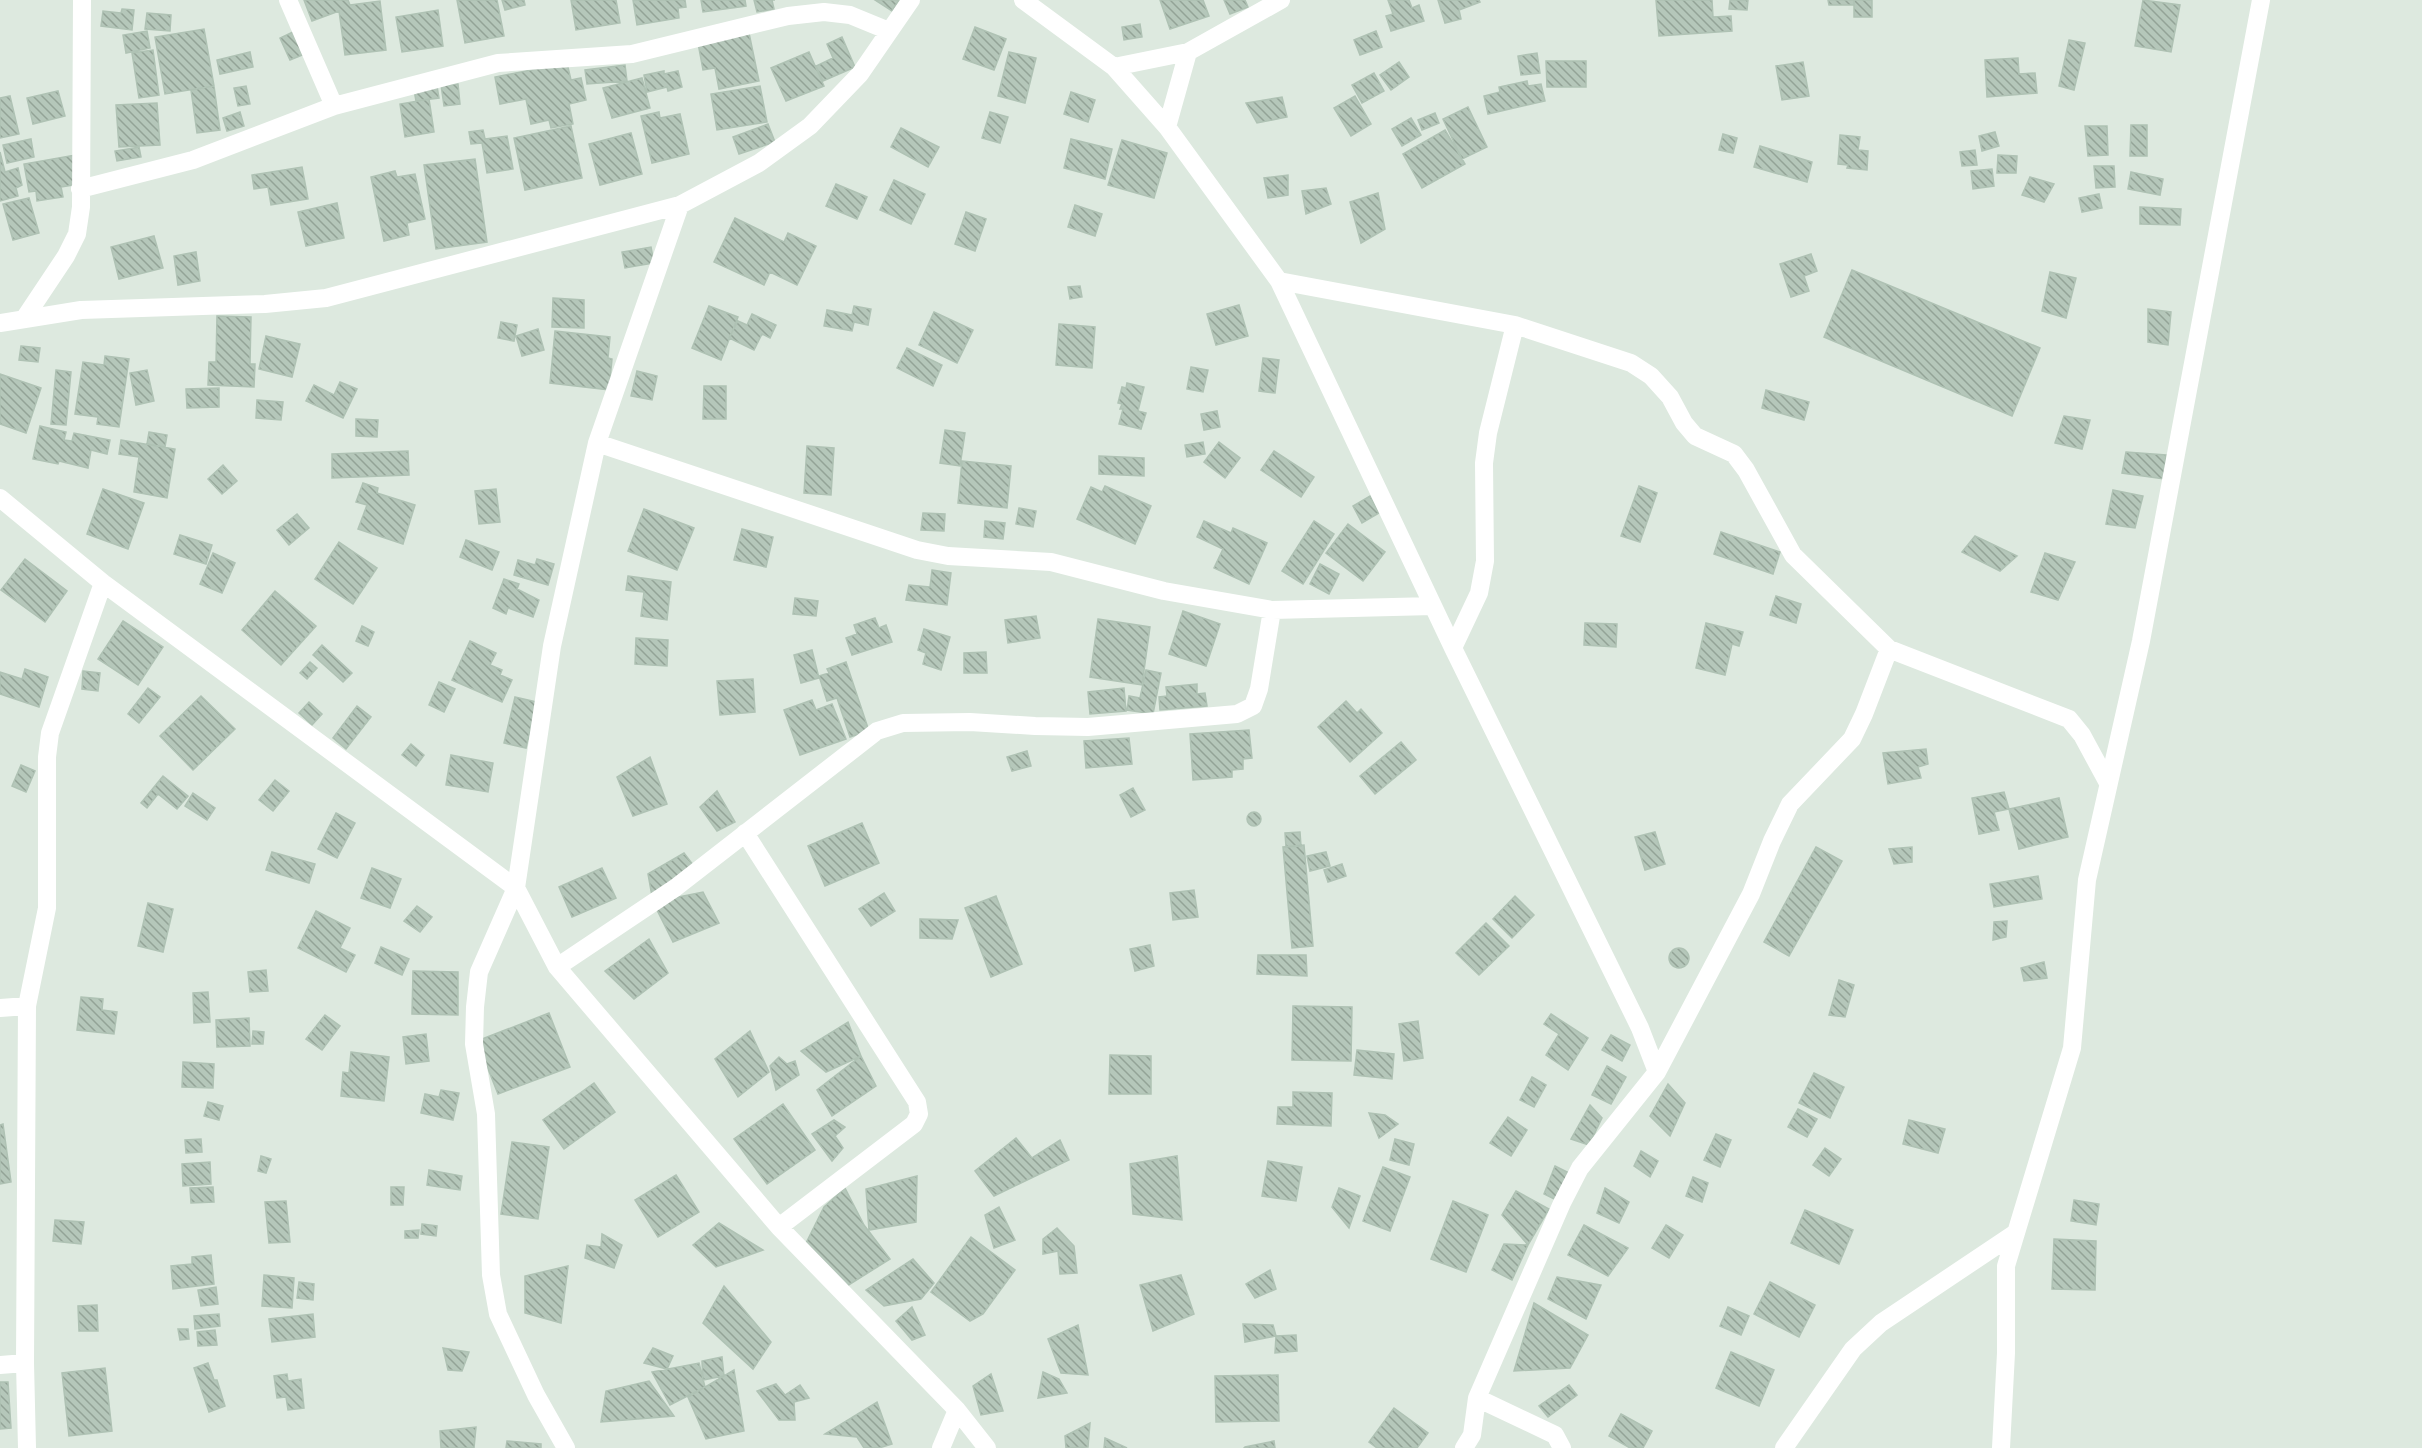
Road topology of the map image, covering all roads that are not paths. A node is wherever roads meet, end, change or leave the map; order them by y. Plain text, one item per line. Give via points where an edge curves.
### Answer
1 (82, 0) edge
2 (288, 0) edge
3 (911, 0) edge
4 (1023, 0) edge
5 (1281, 0) edge
6 (2260, 0) edge
7 (890, 31) junction
8 (1188, 52) junction
9 (1114, 68) junction
10 (334, 106) junction
11 (1167, 127) junction
12 (80, 189) junction
13 (680, 205) junction
14 (1280, 281) junction
15 (24, 319) junction
16 (0, 323) edge
17 (1515, 325) junction
18 (597, 443) junction
19 (0, 498) edge
20 (103, 583) junction
21 (1433, 606) junction
22 (1272, 610) junction
23 (1454, 648) junction
24 (1889, 649) junction
25 (2108, 783) junction
26 (745, 833) junction
27 (516, 888) junction
28 (557, 967) junction
29 (27, 1006) junction
30 (0, 1008) edge
31 (1657, 1072) junction
32 (779, 1227) junction
33 (2014, 1234) junction
34 (24, 1363) junction
35 (0, 1365) edge
36 (1477, 1398) junction
37 (957, 1410) junction
38 (27, 1448) edge
39 (566, 1448) edge
40 (941, 1448) edge
41 (987, 1448) edge
42 (1464, 1448) edge
43 (1562, 1448) edge
44 (1784, 1448) edge
45 (2001, 1448) edge

1 - 12 street
2 - 10 street
3 - 7 street
4 - 9 street
5 - 8 street
6 - 25 street via 2141,641
7 - 10 street via 850,15 824,12 788,16 632,54 498,63
7 - 13 street via 860,74 810,126 759,163
8 - 9 street
8 - 11 street
9 - 11 street
10 - 12 street via 193,160
11 - 14 street
12 - 15 street via 77,234
13 - 15 street via 326,298 265,304 81,310
13 - 18 street
14 - 17 street
14 - 21 street
15 - 16 street
17 - 23 street via 1484,463 1485,561 1479,592
17 - 24 street via 1631,363 1651,376 1695,436 1734,454 1793,555
18 - 22 street via 917,550 948,556 1050,562 1164,591
18 - 27 street via 552,646
19 - 20 street
20 - 27 street
20 - 29 street via 50,733 47,908
21 - 22 street
21 - 23 street
22 - 26 street via 1259,689 1252,706 1237,714 1088,726 903,723 877,731
23 - 31 street via 1635,1018
24 - 25 street via 2068,719 2082,735
24 - 31 street via 1852,739 1790,804 1751,894
25 - 33 street via 2087,880 2072,1048
26 - 28 street via 675,888
26 - 32 street via 917,1102 919,1114 914,1124
27 - 28 street
27 - 39 street via 479,972 475,1007 474,1044 486,1114 491,1275 498,1314
28 - 32 street
29 - 30 street
29 - 34 street
31 - 36 street via 1580,1168
32 - 37 street
33 - 44 street via 1881,1323 1853,1348
33 - 45 street via 2006,1266
34 - 35 street
34 - 38 street
36 - 42 street via 1472,1435
36 - 43 street via 1555,1435
37 - 40 street
37 - 41 street

